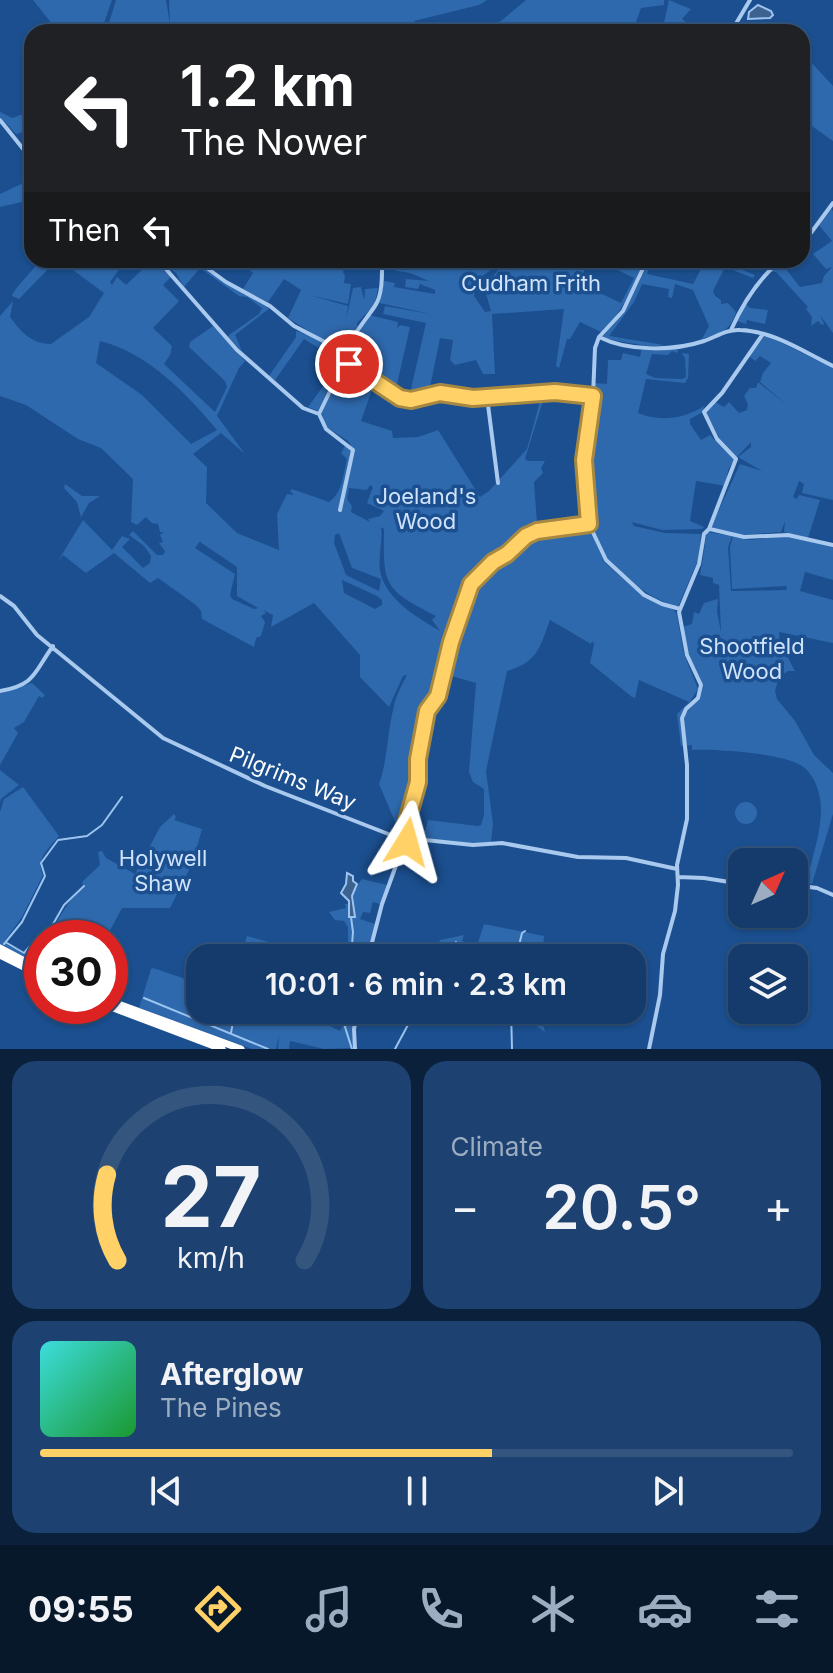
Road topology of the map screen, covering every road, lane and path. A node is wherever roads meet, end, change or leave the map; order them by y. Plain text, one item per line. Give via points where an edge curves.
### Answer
1 (750, 0) edge
2 (736, 24) edge
3 (0, 120) edge
4 (24, 150) edge
5 (833, 203) edge
6 (810, 234) edge
7 (165, 268) edge
8 (207, 268) edge
9 (382, 268) edge
10 (644, 268) edge
11 (772, 268) edge
12 (733, 330) junction
13 (763, 334) junction
14 (599, 337) junction
15 (344, 358) junction
16 (833, 366) edge
17 (593, 396) junction
18 (487, 397) junction
19 (319, 414) junction
20 (498, 483) dead end
21 (340, 510) dead end
22 (589, 524) junction
23 (709, 529) junction
24 (833, 545) edge
25 (0, 596) edge
26 (680, 609) junction
27 (53, 646) junction
28 (0, 691) edge
29 (406, 838) junction
30 (677, 869) junction
31 (678, 877) junction
32 (728, 882) edge
33 (808, 887) edge
34 (833, 895) edge
35 (372, 944) edge
36 (0, 948) edge
37 (0, 955) edge
38 (24, 961) edge
39 (24, 967) edge
40 (128, 1010) edge
41 (128, 1011) edge
42 (355, 1024) edge
43 (222, 1049) edge
44 (241, 1049) edge
45 (355, 1049) edge
46 (649, 1049) edge

1 - 2 street
3 - 4 street
5 - 6 street
7 - 19 street via 237,350 303,408
8 - 15 street
9 - 15 street via 376,305
10 - 14 street via 623,311
11 - 12 street via 741,306
12 - 13 street
12 - 14 street via 702,342 653,349
13 - 16 street
13 - 23 street via 704,412 717,439 736,459
14 - 17 street
15 - 18 street via 400,398 440,393
15 - 19 street
17 - 18 street via 555,392
17 - 22 street via 584,460
18 - 20 street
19 - 21 street via 326,429 353,450
22 - 26 street via 606,560 625,578 644,595
22 - 29 street via 526,536 471,584 438,696 427,711
23 - 24 street via 744,537 788,535
23 - 26 street
25 - 27 street, Pilgrims Way
26 - 30 street via 687,655 701,685 682,718 687,809
27 - 28 street via 33,679
27 - 29 street, Pilgrims Way via 180,748
29 - 30 street, Pilgrims Way via 502,843
29 - 35 street
30 - 31 street
31 - 32 street
31 - 46 street
33 - 34 street
36 - 38 highway
37 - 39 highway
40 - 44 highway
41 - 43 highway
42 - 45 street

